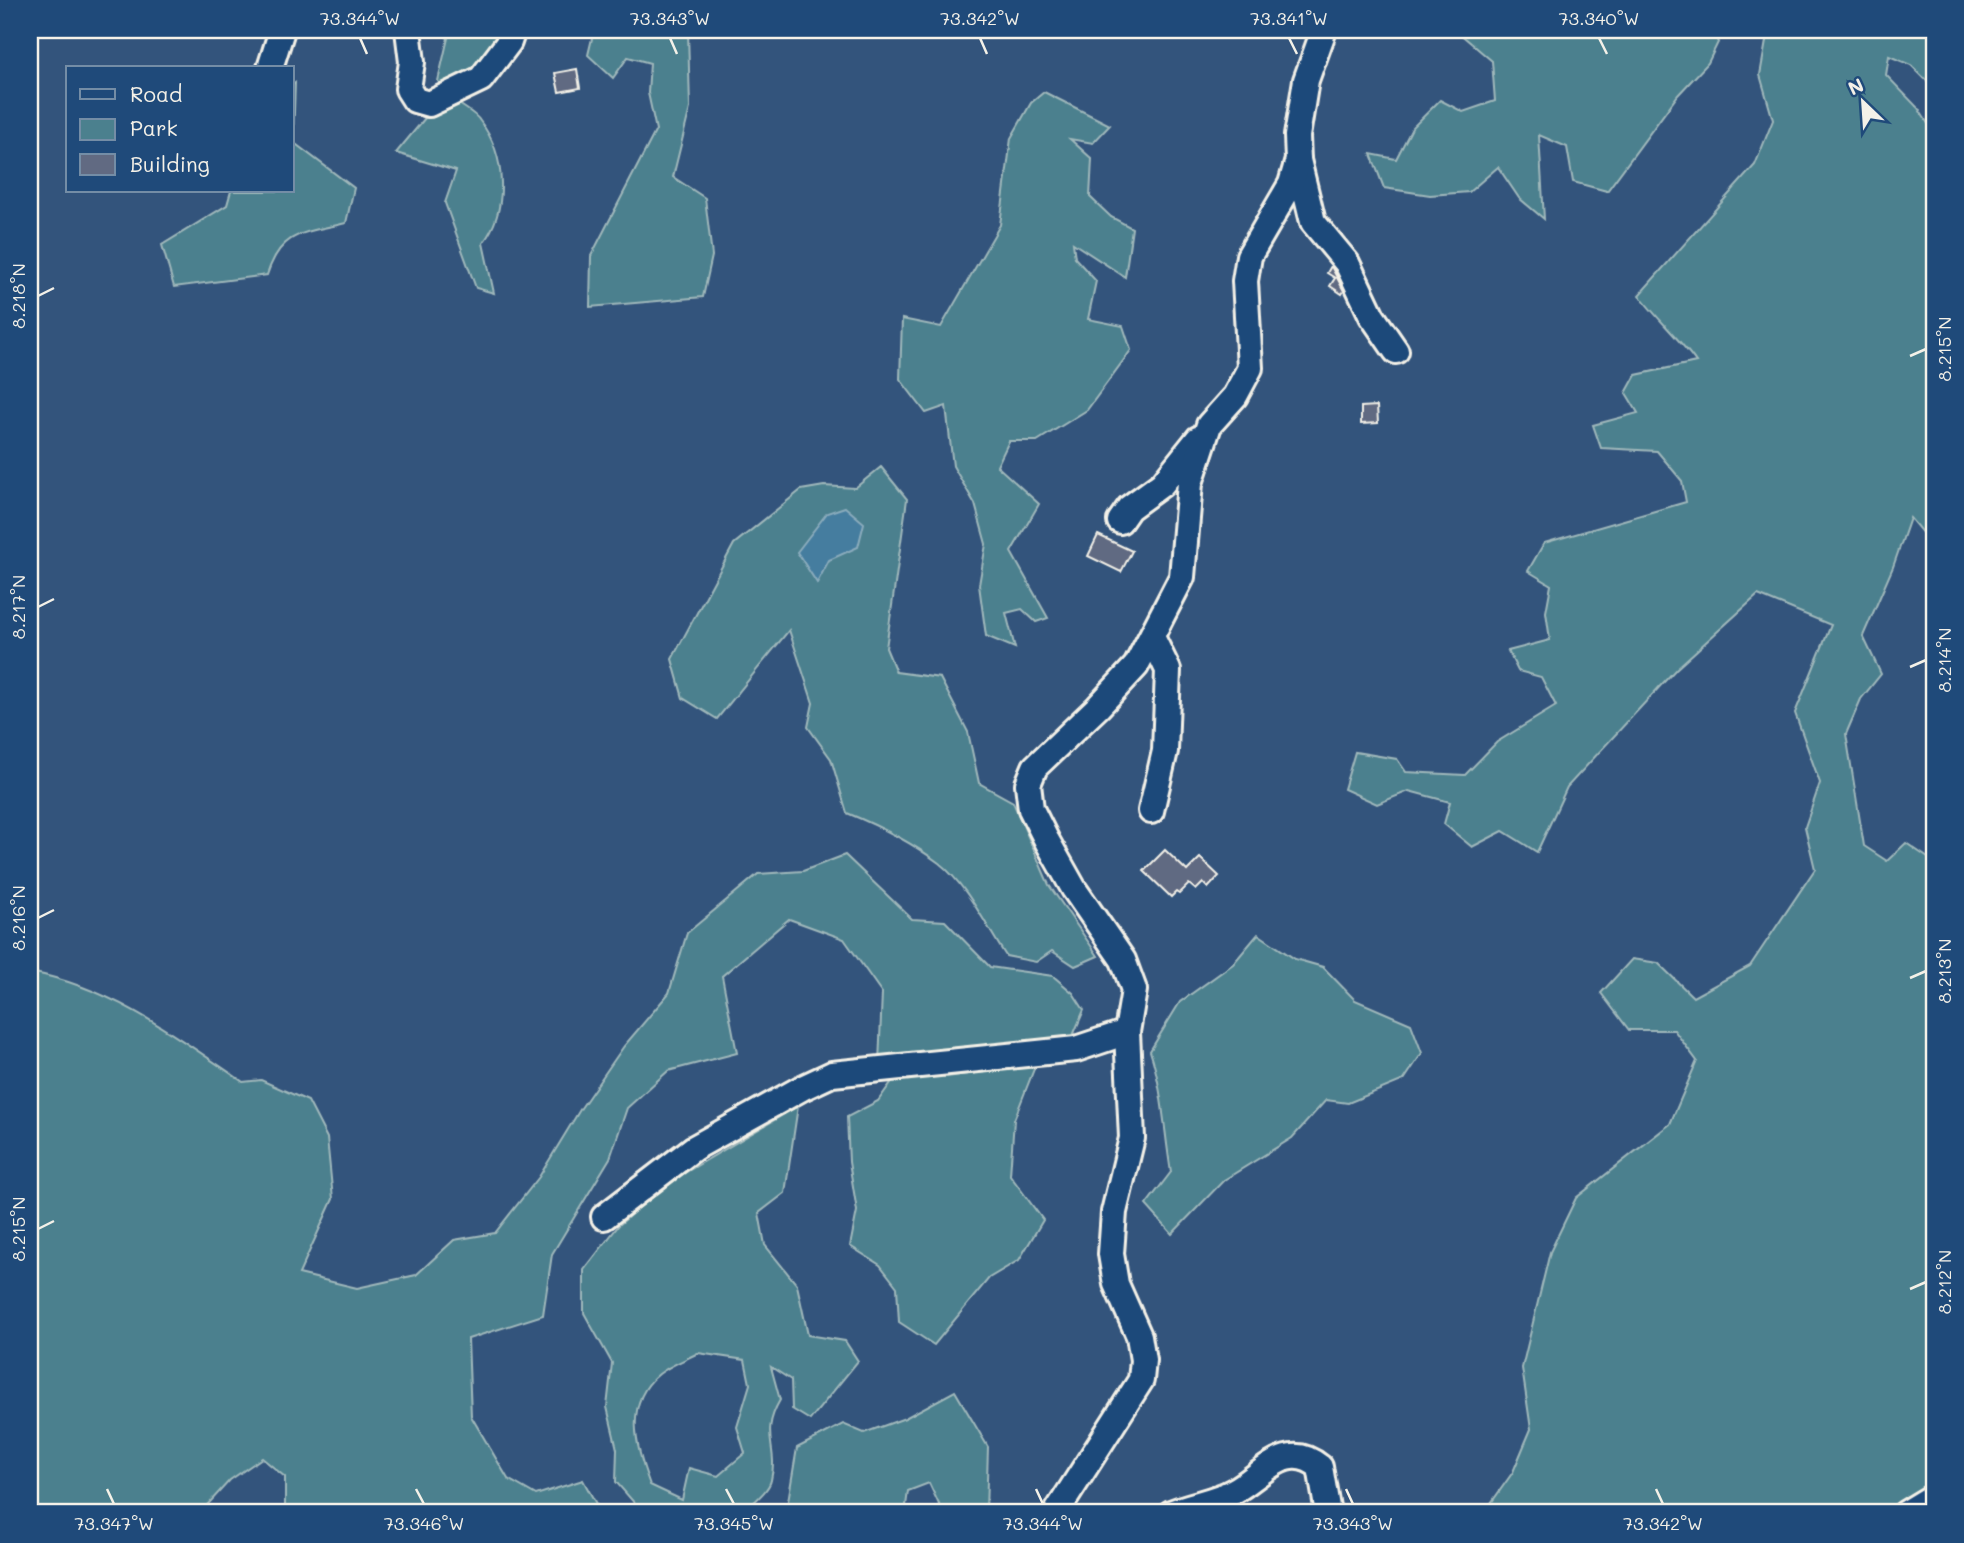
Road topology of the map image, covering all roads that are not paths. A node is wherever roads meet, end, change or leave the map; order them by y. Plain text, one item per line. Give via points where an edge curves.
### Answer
1 (282, 30) edge
2 (408, 30) edge
3 (513, 30) edge
4 (1324, 30) edge
5 (271, 66) edge
6 (1298, 160) junction
7 (1396, 351) dead end
8 (1209, 425) junction
9 (1120, 521) dead end
10 (1153, 639) junction
11 (1151, 811) dead end
12 (1127, 1032) junction
13 (604, 1217) dead end
14 (1934, 1496) edge
15 (1056, 1513) edge
16 (1171, 1513) edge
17 (1328, 1513) edge
18 (1906, 1513) edge

1 - 5 street
2 - 3 street via 412,61 408,89 415,100 429,104 481,79
4 - 6 street via 1306,80
6 - 7 street via 1313,222 1347,263 1372,317
6 - 8 street via 1290,184 1249,256 1245,281 1250,368 1235,396
8 - 9 street via 1163,484 1129,508
8 - 10 street via 1190,483 1182,578
10 - 11 street via 1168,670 1165,751
10 - 12 street via 1136,666 1035,767 1028,784 1031,809 1047,841 1123,960 1134,990
12 - 13 street via 1076,1049 832,1074 694,1147
12 - 15 street via 1132,1138 1114,1212 1111,1254 1116,1284 1139,1336 1141,1380
14 - 18 street
16 - 17 street via 1232,1492 1293,1455 1308,1457 1320,1467

